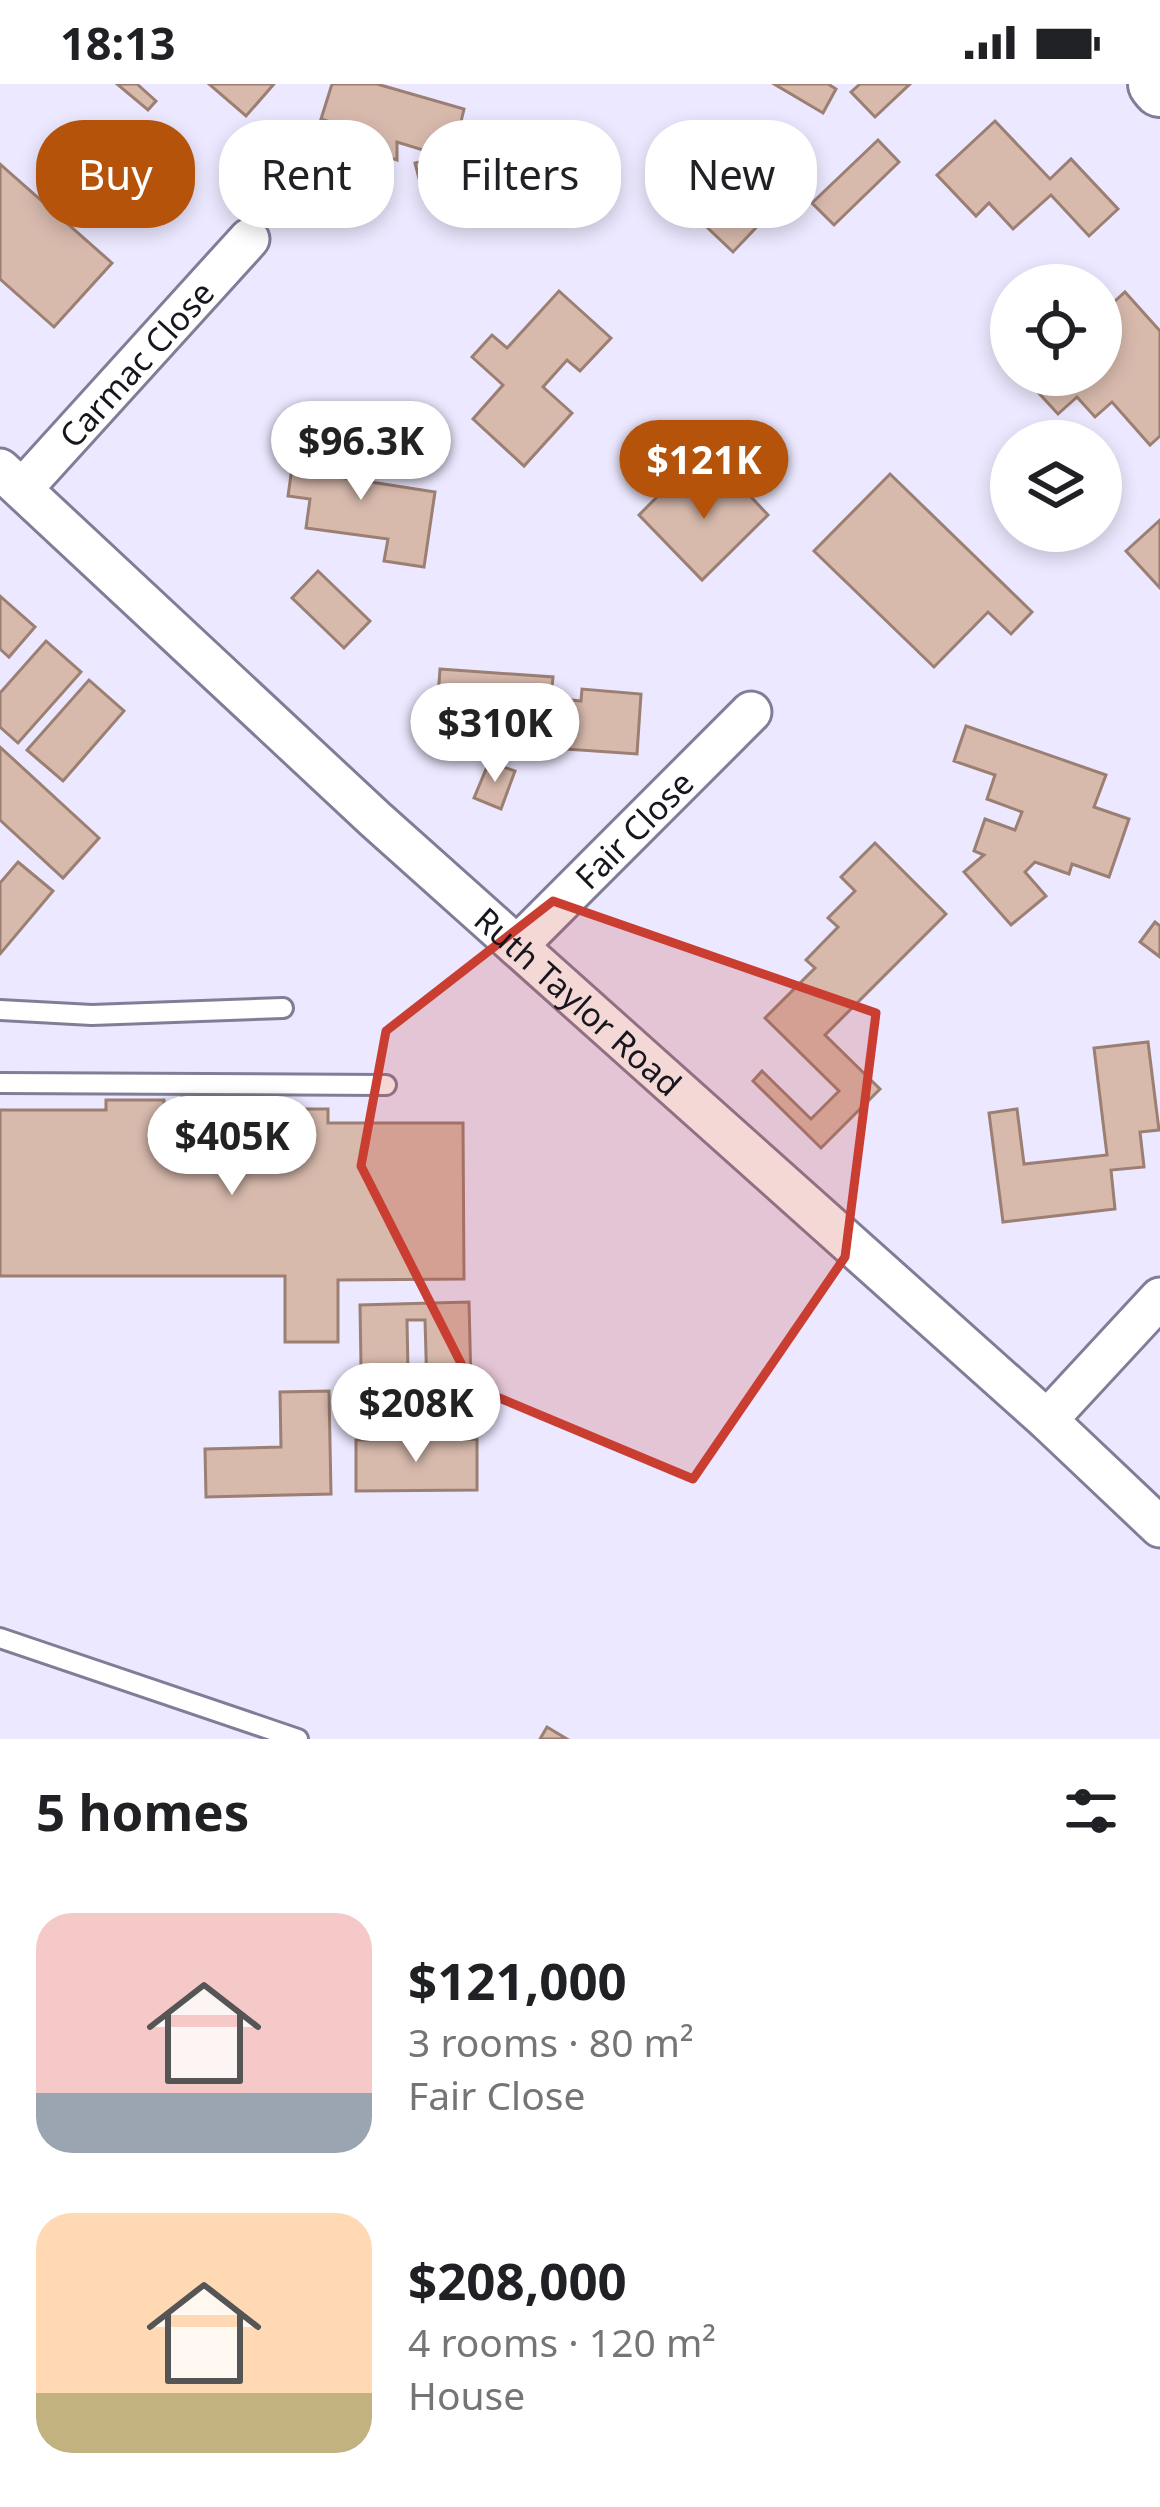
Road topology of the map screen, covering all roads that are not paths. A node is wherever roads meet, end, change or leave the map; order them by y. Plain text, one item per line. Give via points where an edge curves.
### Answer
1 (249, 239) dead end
2 (11, 478) edge
3 (751, 712) dead end
4 (517, 946) junction
5 (284, 1008) dead end
6 (0, 1010) edge
7 (0, 1083) edge
8 (386, 1085) dead end
9 (1160, 1298) edge
10 (1047, 1420) junction
11 (1160, 1527) edge
12 (0, 1638) edge
13 (298, 1739) edge

1 - 2 street, Carmac Close
2 - 4 street, Ruth Taylor Road
3 - 4 street, Fair Close
4 - 10 street, Ruth Taylor Road
5 - 6 lane
7 - 8 lane
9 - 10 street
10 - 11 street, Ruth Taylor Road
12 - 13 lane

